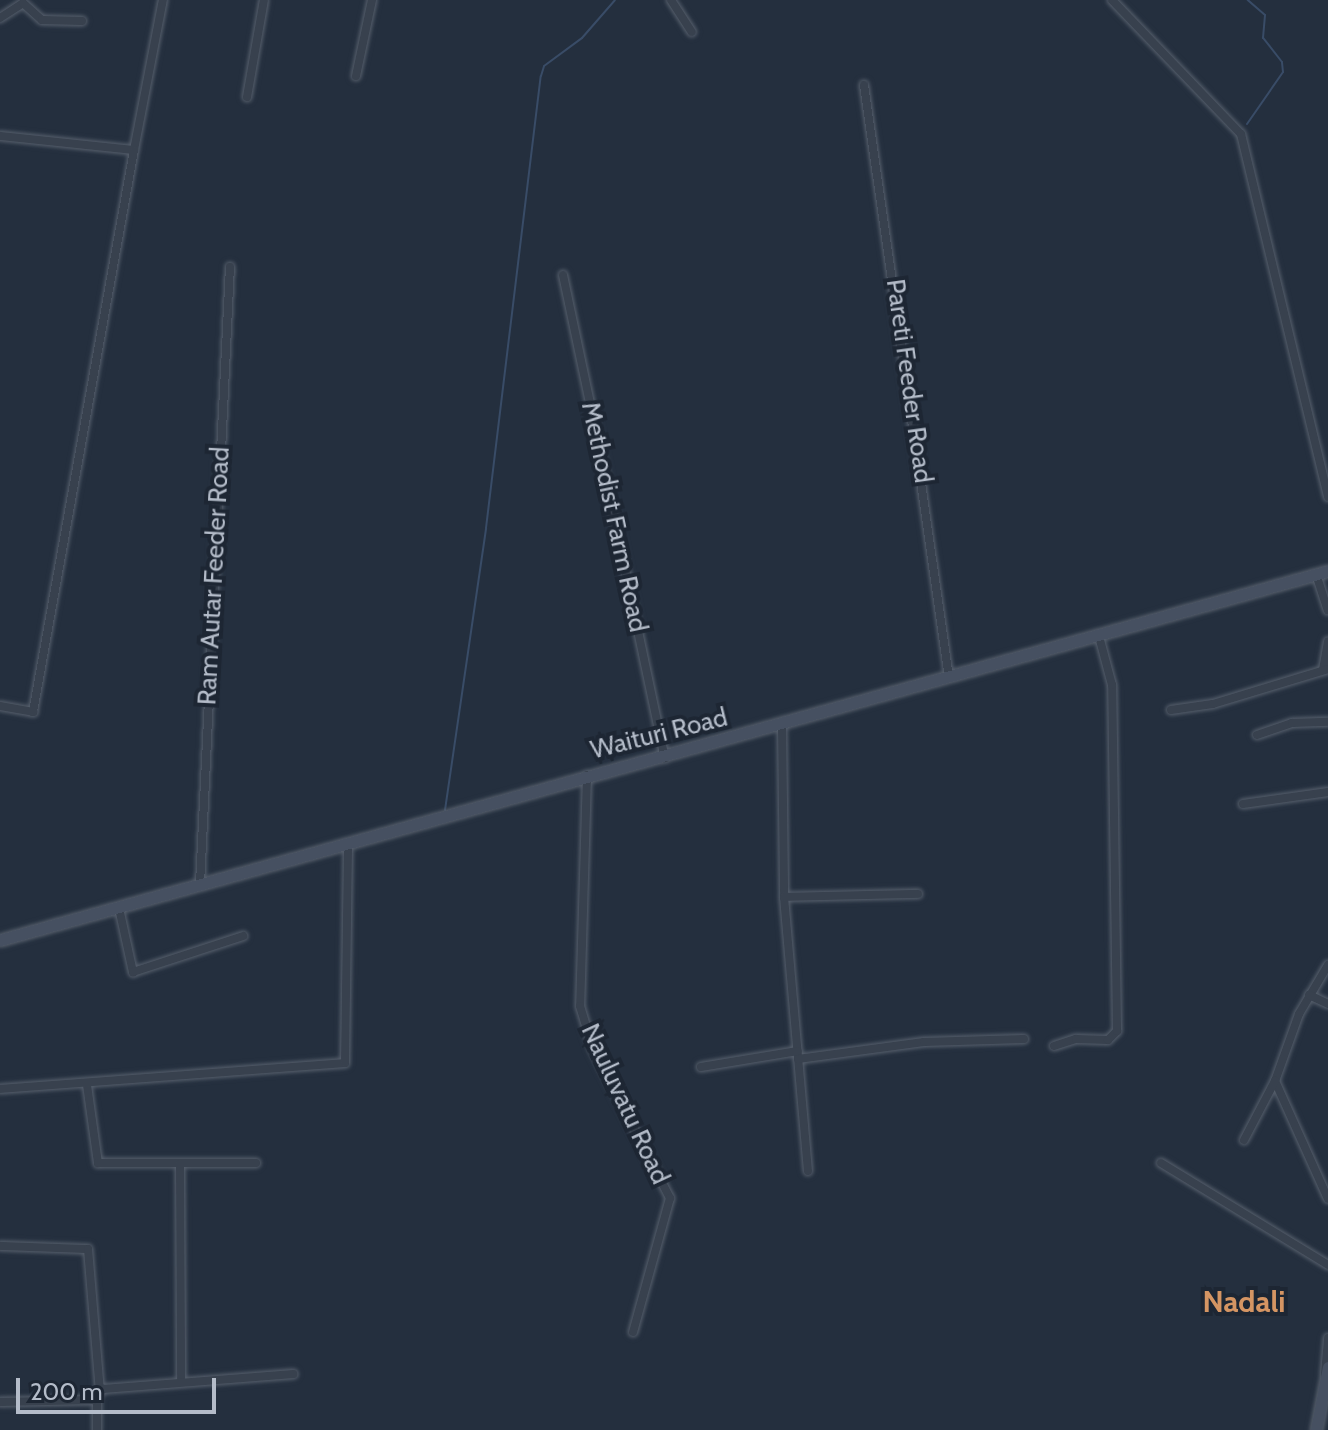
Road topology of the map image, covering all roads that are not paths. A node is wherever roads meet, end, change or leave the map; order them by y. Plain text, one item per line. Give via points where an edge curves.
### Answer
1 (163, 0) edge
2 (264, 0) edge
3 (372, 0) edge
4 (671, 0) edge
5 (1112, 0) edge
6 (0, 18) edge
7 (82, 21) dead end
8 (692, 32) dead end
9 (356, 76) dead end
10 (864, 85) dead end
11 (247, 97) dead end
12 (0, 136) edge
13 (134, 150) junction
14 (230, 267) dead end
15 (563, 275) dead end
16 (1328, 497) edge
17 (1322, 572) edge
18 (1328, 610) edge
19 (1099, 636) junction
20 (1328, 641) edge
21 (1325, 669) edge
22 (949, 678) junction
23 (0, 706) edge
24 (1171, 710) dead end
25 (1328, 722) edge
26 (782, 724) junction
27 (1257, 735) dead end
28 (665, 758) junction
29 (587, 775) junction
30 (1328, 792) edge
31 (1243, 804) dead end
32 (348, 843) junction
33 (200, 884) junction
34 (918, 894) dead end
35 (784, 897) junction
36 (119, 908) junction
37 (243, 936) dead end
38 (0, 940) edge
39 (1328, 965) edge
40 (1309, 995) junction
41 (1328, 1004) edge
42 (1024, 1039) dead end
43 (1054, 1046) dead end
44 (798, 1055) junction
45 (701, 1067) dead end
46 (87, 1085) junction
47 (1276, 1086) junction
48 (0, 1089) edge
49 (1244, 1140) dead end
50 (256, 1163) dead end
51 (1161, 1163) dead end
52 (180, 1164) junction
53 (808, 1171) dead end
54 (1328, 1199) edge
55 (0, 1246) edge
56 (1328, 1265) edge
57 (633, 1332) dead end
58 (1328, 1338) edge
59 (1327, 1371) edge
60 (293, 1374) dead end
61 (181, 1381) junction
62 (98, 1395) junction
63 (0, 1402) edge
64 (97, 1430) edge
65 (1316, 1430) edge

1 - 13 street
2 - 11 street
3 - 9 street
4 - 8 street
5 - 16 street via 1241,134
6 - 7 street via 23,3 38,19
10 - 22 street, Pareti Feeder Road
12 - 13 street
13 - 23 street via 33,712
14 - 33 street, Ram Autar Feeder Road
15 - 28 street, Methodist Farm Road
17 - 18 street
17 - 19 main road, Waituri Road
19 - 22 main road, Waituri Road
19 - 43 street via 1112,685 1117,1031 1108,1040 1070,1040
20 - 21 street
21 - 24 street via 1213,704
22 - 26 main road, Waituri Road
25 - 27 street via 1292,723
26 - 28 main road, Waituri Road
26 - 35 street
28 - 29 main road, Waituri Road
29 - 32 main road, Waituri Road
29 - 57 street, Nauluvatu Road via 580,1006 593,1049 670,1198
30 - 31 street
32 - 33 main road, Waituri Road
32 - 46 street via 348,1056 335,1066
33 - 36 main road, Waituri Road
34 - 35 street
35 - 44 street
36 - 37 street via 133,972
36 - 38 main road, Waituri Road
39 - 40 street
40 - 41 street
40 - 47 street
42 - 44 street via 924,1042
44 - 45 street
44 - 53 street
46 - 48 street
46 - 52 street via 95,1161
47 - 49 street
47 - 54 street
50 - 52 street
51 - 56 street
52 - 61 street
55 - 62 street via 88,1249
58 - 59 street
59 - 65 main road
60 - 61 street
61 - 62 street
62 - 63 street
62 - 64 street

